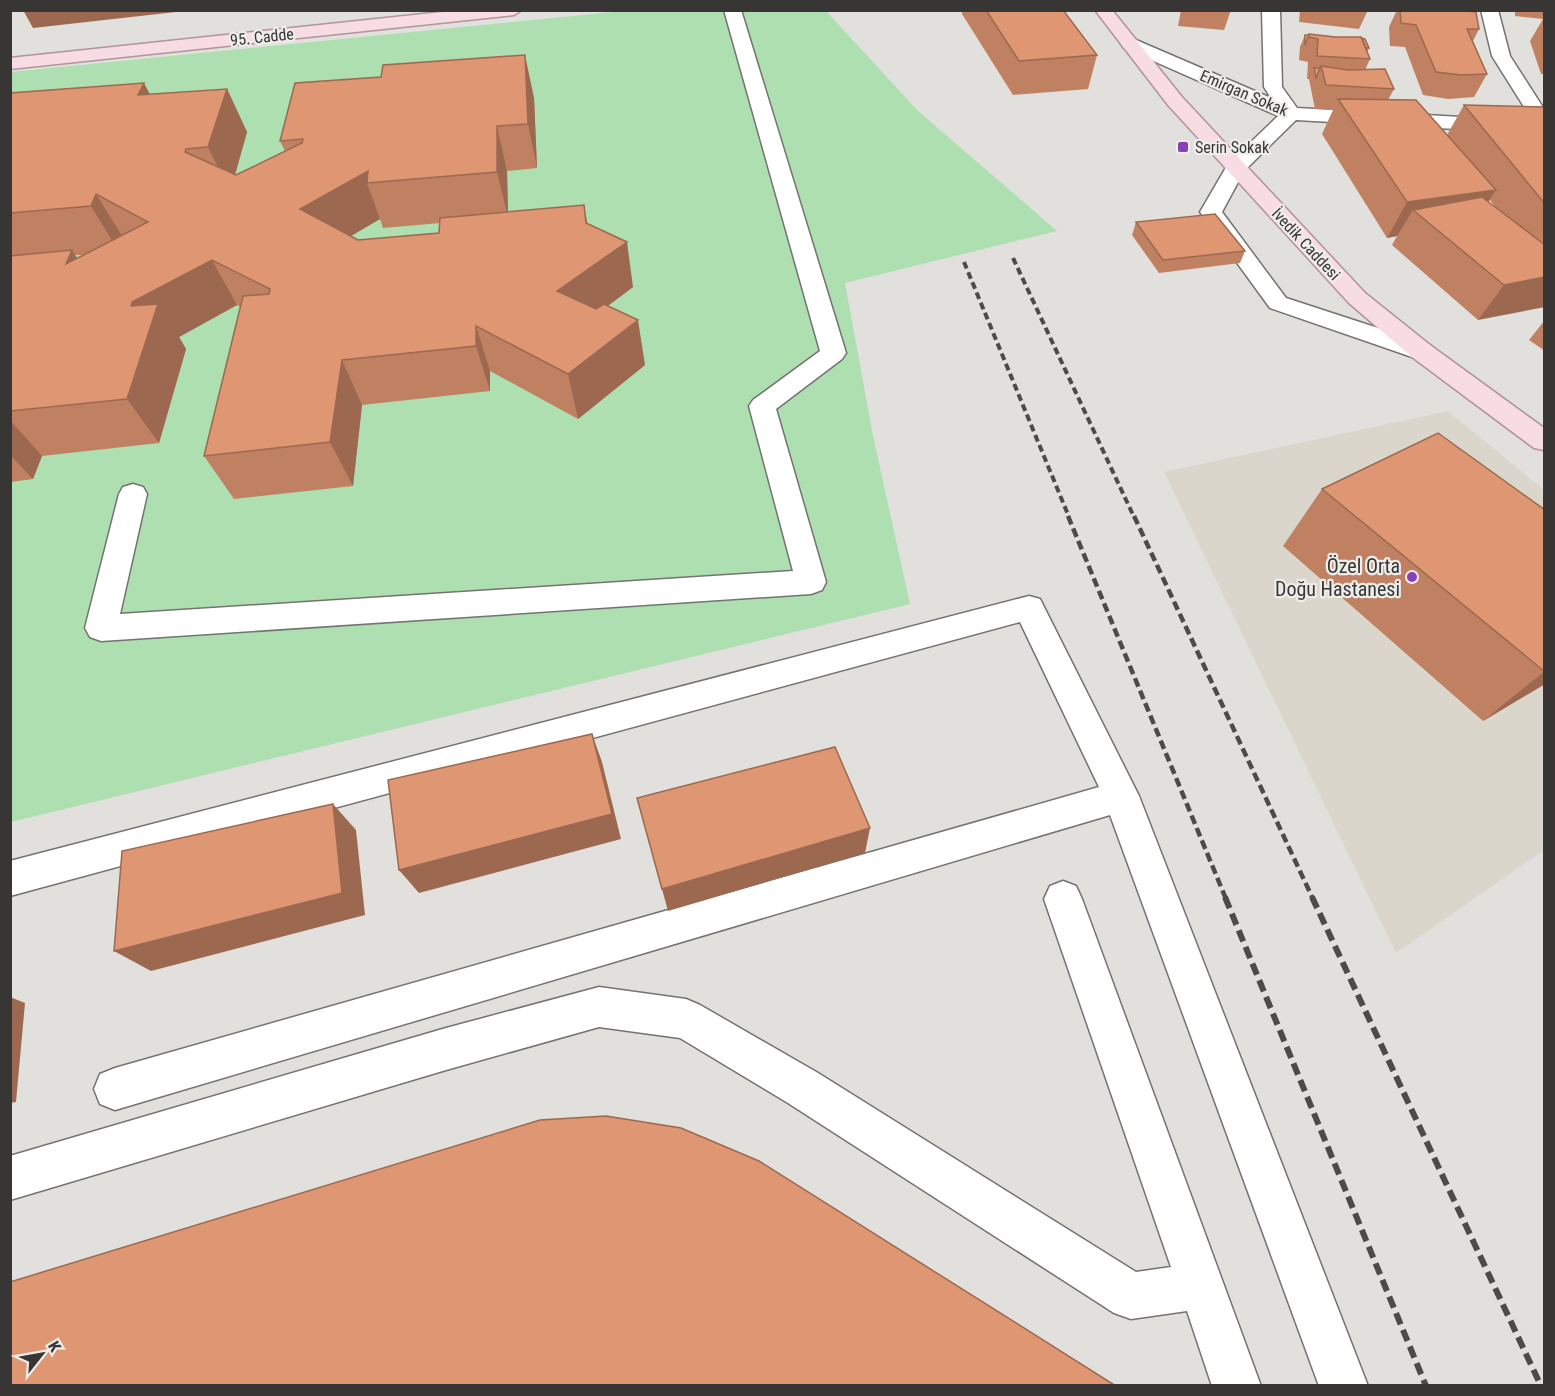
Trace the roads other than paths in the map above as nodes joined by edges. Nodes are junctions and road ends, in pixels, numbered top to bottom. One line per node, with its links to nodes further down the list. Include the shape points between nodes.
1 (386, 10): 8 (main road, 95. Cadde)
2 (514, 10): 9 (main road, 95. Cadde)
3 (732, 10): 15 (street, via 833,353 762,406 811,582 100,628)
4 (1102, 10): 7 (main road, İvedik Caddesi)
5 (1271, 10): 10 (street, via 1273,87)
6 (1489, 10): 11 (street, via 1501,56)
7 (1130, 44): 10 (street, Emirgan Sokak); 12 (main road, İvedik Caddesi, via 1146,68)
8 (10, 51)
9 (10, 64)
10 (1292, 114): 11 (street, Emirgan Sokak); 12 (street)
11 (1545, 126)
12 (1235, 168): 13 (main road, İvedik Caddesi, via 1357,298); 13 (street, via 1211,212 1278,303)
13 (1421, 351): 14 (main road, İvedik Caddesi)
14 (1545, 441)
15 (133, 494)
16 (1121, 796): 17 (street, via 1029,608); 19 (street); 23 (street)
17 (10, 879)
18 (1063, 899): 21 (street)
19 (115, 1089)
20 (10, 1178): 21 (street, via 599,1007 686,1019 803,1088 1131,1296)
21 (1202, 1286): 22 (street)
22 (1237, 1386)
23 (1344, 1386)

